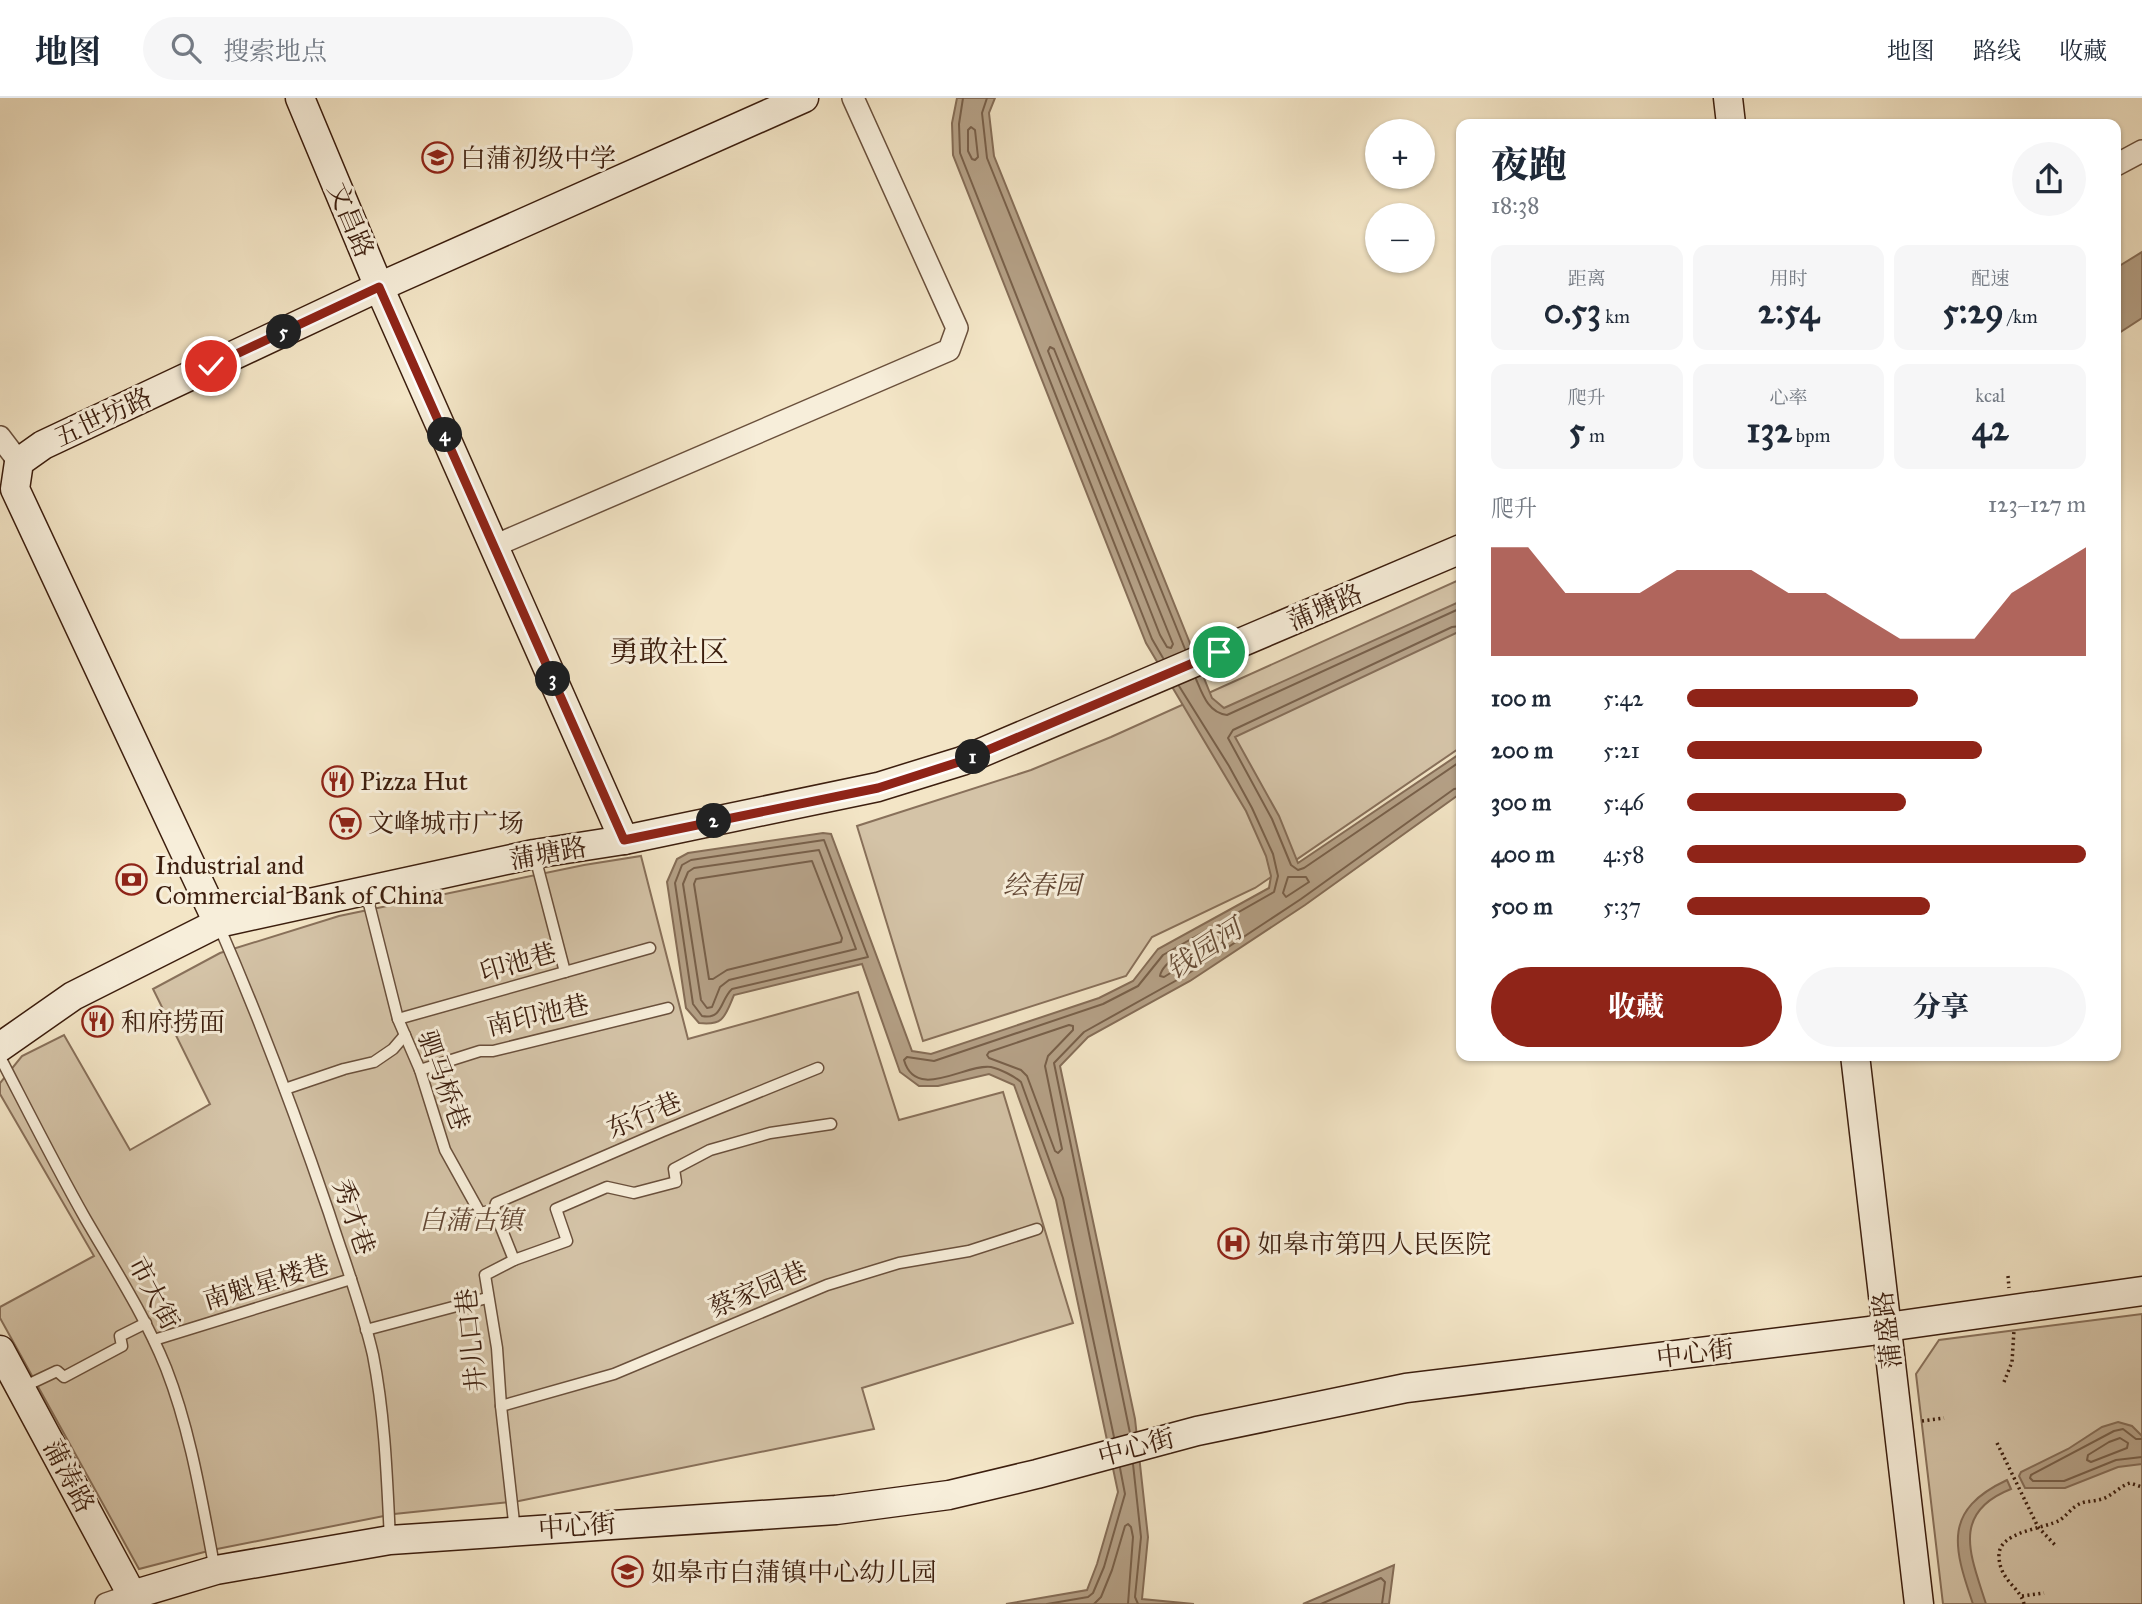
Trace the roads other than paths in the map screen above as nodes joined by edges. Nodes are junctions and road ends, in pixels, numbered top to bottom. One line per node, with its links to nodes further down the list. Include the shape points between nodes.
1 (300, 98): 10 (street, 文昌路)
2 (804, 98): 10 (street, 五世坊路)
3 (853, 98): 13 (street, via 957,328 949,350)
4 (1728, 98): 6 (street)
5 (1742, 98): 7 (street)
6 (1730, 119)
7 (1744, 119)
8 (2142, 151): 9 (street)
9 (2121, 162)
10 (379, 287): 12 (street, 五世坊路, via 43,445); 13 (street, 文昌路)
11 (0, 437): 12 (street)
12 (19, 462): 18 (street, via 15,489)
13 (494, 546): 15 (street, 文昌路)
14 (1456, 551): 15 (street, 蒲塘路, via 962,761 878,788)
15 (624, 840): 16 (street, 蒲塘路)
16 (534, 854): 17 (street, 蒲塘路); 20 (lane)
17 (366, 890): 18 (street, 蒲塘路); 22 (lane, 驷马桥巷)
18 (218, 923): 24 (street, 蒲塘路, via 73,996); 30 (lane, 秀才巷)
19 (650, 948): 20 (lane, 印池巷)
20 (565, 972): 22 (lane, 印池巷)
21 (667, 1008): 29 (lane, 南印池巷, via 480,1051)
22 (398, 1019): 23 (lane, 驷马桥巷)
23 (405, 1035): 29 (lane, 驷马桥巷); 30 (lane, via 374,1062)
24 (0, 1047)
25 (0, 1057): 38 (lane, 市大街)
26 (1840, 1061): 39 (street, 蒲盛路)
27 (1856, 1061): 39 (street, 蒲盛路)
28 (818, 1068): 32 (lane, 东行巷, via 496,1203)
29 (420, 1070): 32 (lane, 驷马桥巷, via 445,1150 480,1213)
30 (285, 1089): 35 (lane, 秀才巷)
31 (831, 1124): 34 (lane, 井儿口巷, via 770,1133 710,1150 674,1169 676,1182 634,1193 607,1186 556,1209 567,1241)
32 (494, 1210): 34 (lane)
33 (1037, 1229): 44 (lane, 蔡家园巷, via 970,1251 900,1263 827,1285 614,1374)
34 (514, 1260): 37 (lane, 井儿口巷, via 485,1275)
35 (351, 1279): 40 (lane, 秀才巷); 41 (lane, 南魁星楼巷)
36 (2142, 1292): 39 (street, 中心街)
37 (488, 1298): 40 (lane); 44 (lane, 井儿口巷)
38 (146, 1324): 41 (lane, 市大街); 43 (lane, via 120,1336 122,1346 64,1377 57,1371)
39 (1879, 1329): 45 (street, 中心街, via 1406,1388 1301,1408 949,1495 849,1508); 49 (street, 蒲盛路); 50 (street, 蒲盛路)
40 (366, 1330): 46 (lane, 秀才巷, via 385,1440)
41 (154, 1340): 47 (lane, 市大街, via 192,1456)
42 (0, 1350): 43 (street, 蒲涛路)
43 (21, 1388): 48 (street, 蒲涛路)
44 (501, 1406): 45 (lane, 井儿口巷)
45 (515, 1531): 46 (street, 中心街)
46 (390, 1540): 47 (street, 中心街)
47 (216, 1570): 48 (street, 中心街)
48 (124, 1601)
49 (1902, 1604)
50 (1919, 1604)

